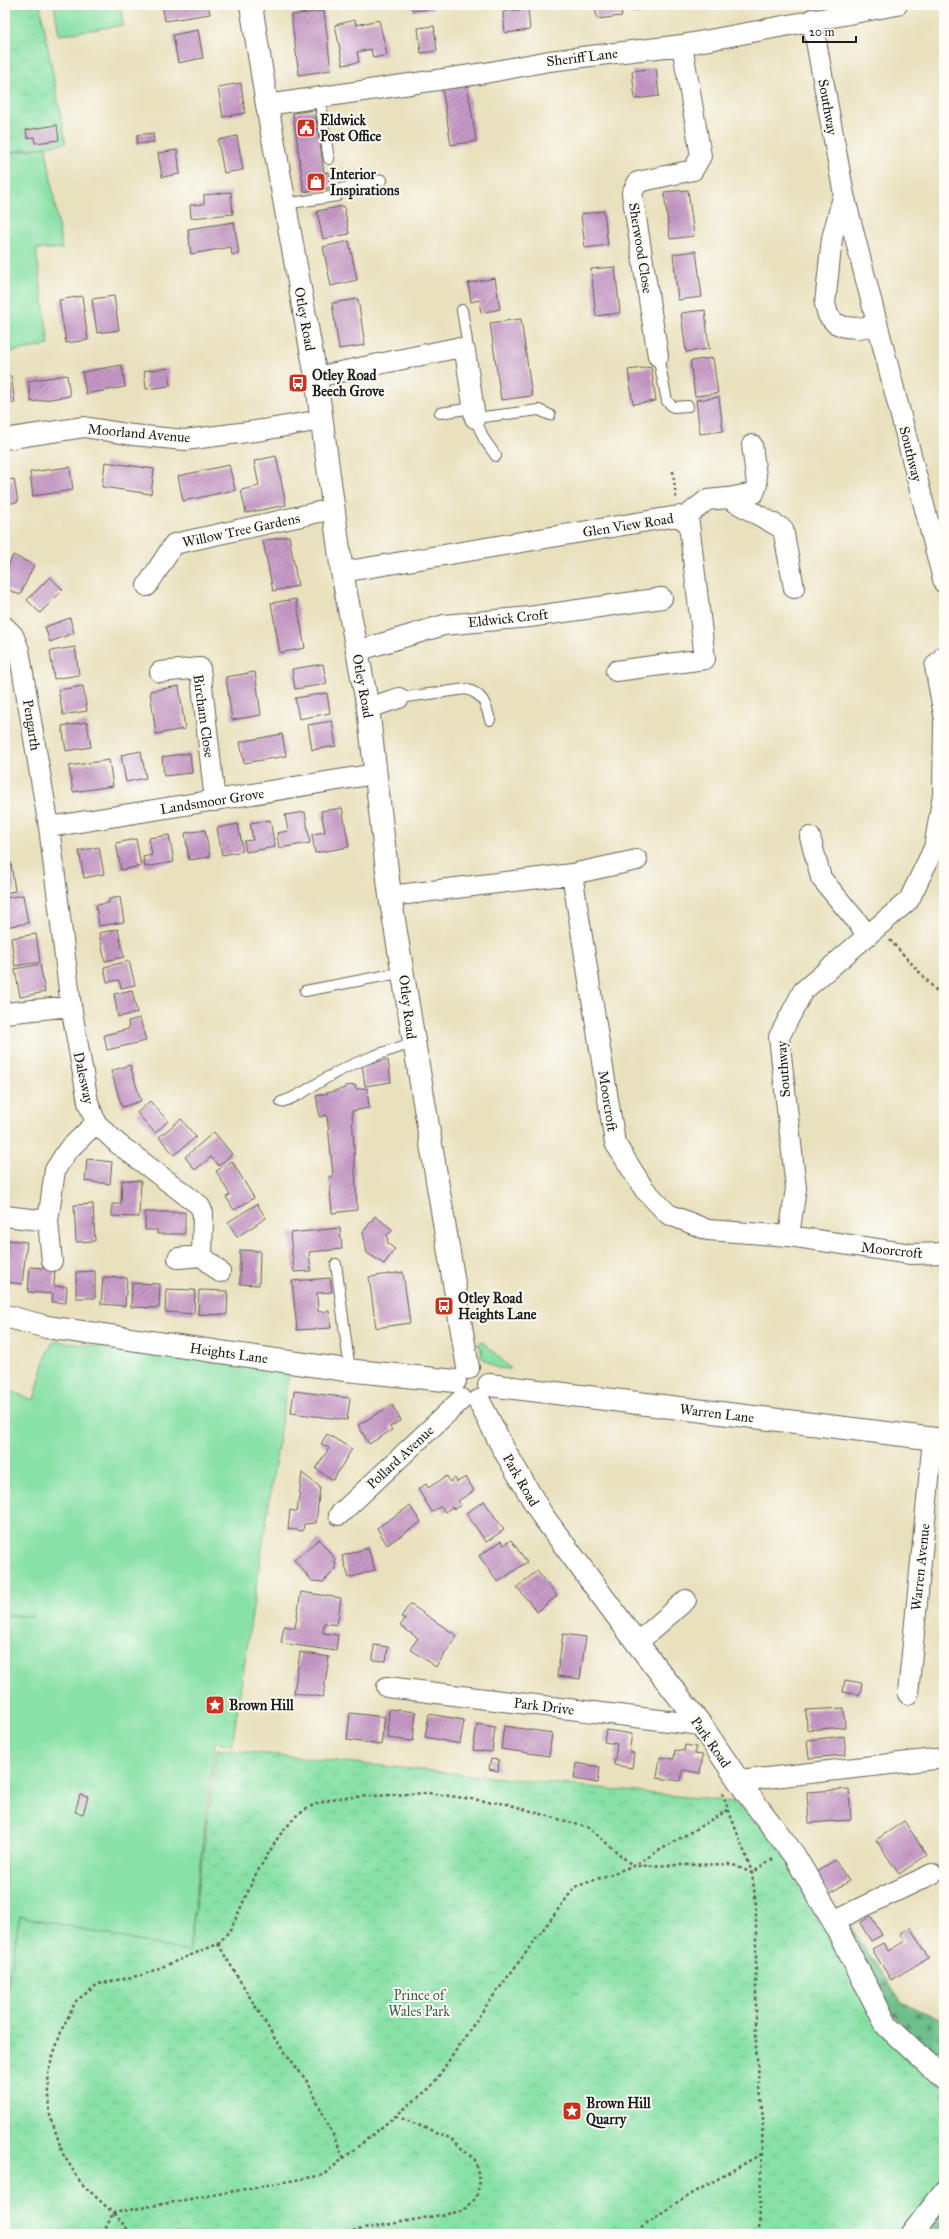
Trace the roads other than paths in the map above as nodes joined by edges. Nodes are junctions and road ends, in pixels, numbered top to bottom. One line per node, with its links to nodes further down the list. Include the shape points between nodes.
1 (251, 5): 6 (street, Otley Road)
2 (897, 5): 3 (street, Sheriff Lane)
3 (812, 20): 4 (street, Sheriff Lane); 9 (street, Southway)
4 (682, 45): 5 (street, Sheriff Lane, via 549,61); 14 (street, Sherwood Close, via 701,156 693,170 638,182 632,193)
5 (319, 98): 6 (street, Sheriff Lane); 7 (lane)
6 (266, 105): 10 (street, Otley Road)
7 (329, 159)
8 (382, 180): 10 (lane, via 341,189 337,196)
9 (844, 195): 12 (street, Southway); 12 (street, Southway, via 832,238 825,304 828,315 835,323 858,328)
10 (285, 204): 15 (street, Otley Road)
11 (462, 310): 13 (lane, via 467,341)
12 (877, 325): 28 (street, Southway)
13 (465, 351): 15 (street, via 456,348); 18 (street)
14 (658, 356): 16 (lane, via 667,401 673,407)
15 (316, 377): 20 (street, Otley Road)
16 (688, 406)
17 (440, 413): 18 (lane)
18 (474, 413): 19 (lane, via 539,410); 23 (lane, via 484,439)
19 (550, 415)
20 (321, 420): 21 (street, Moorland Avenue, via 185,440 84,428); 25 (street, Otley Road)
21 (5, 439)
22 (752, 445): 24 (street, via 757,485 754,493)
23 (496, 456)
24 (728, 498): 26 (street, via 707,500); 30 (street, via 783,529)
25 (333, 509): 27 (street, Otley Road); 29 (street, Willow Tree Gardens, via 174,544)
26 (681, 517): 27 (street, Glen View Road); 36 (street, Glen View Road, via 689,524 705,659)
27 (342, 572): 33 (street, Otley Road)
28 (944, 583)
29 (147, 586)
30 (794, 588)
31 (662, 598): 33 (street, Eldwick Croft, via 444,625)
32 (5, 627): 44 (street, Pengarth, via 13,635 19,650)
33 (356, 650): 38 (street, Otley Road)
34 (944, 656): 39 (street, via 935,666)
35 (160, 672): 43 (street, Bircham Close, via 200,668)
36 (616, 672)
37 (399, 698): 38 (street); 40 (lane, via 466,689 476,692 483,698)
38 (368, 708): 42 (street, Otley Road)
39 (944, 715)
40 (490, 720)
41 (944, 722): 49 (street, Southway, via 943,795 934,848 909,900)
42 (375, 774): 43 (street, Landsmoor Grove); 48 (street, Otley Road)
43 (215, 800): 44 (street, Landsmoor Grove)
44 (49, 827): 52 (street, Dalesway)
45 (810, 837): 49 (street, via 821,878)
46 (637, 860): 47 (street)
47 (572, 874): 48 (street); 59 (street, Moorcroft, via 615,1143 644,1189 668,1214 708,1230)
48 (390, 896): 50 (street, Otley Road)
49 (873, 931): 59 (street, Southway, via 803,991 779,1037 796,1188)
50 (404, 972): 51 (lane); 54 (street, Otley Road)
51 (306, 991)
52 (70, 1006): 53 (street); 56 (street, Dalesway, via 88,1102)
53 (5, 1013)
54 (413, 1043): 55 (lane, via 368,1057 329,1076 295,1098); 68 (street, Otley Road)
55 (280, 1102)
56 (96, 1123): 58 (street, via 66,1151 55,1170); 61 (street, Dalesway, via 117,1143 199,1205 203,1213)
57 (5, 1216): 58 (street)
58 (48, 1221): 63 (street)
59 (789, 1236): 60 (street, Moorcroft, via 911,1254)
60 (944, 1253)
61 (202, 1256): 62 (street); 65 (street)
62 (178, 1258)
63 (52, 1261)
64 (336, 1264): 67 (lane)
65 (220, 1272)
66 (5, 1316): 67 (street, Heights Lane, via 47,1327)
67 (350, 1371): 68 (street, Heights Lane)
68 (471, 1387): 69 (street, Warren Lane); 70 (street, Pollard Avenue); 72 (street, Park Road, via 502,1448 542,1515)
69 (938, 1440): 74 (street, Warren Avenue)
70 (339, 1515)
71 (686, 1600): 72 (street)
72 (637, 1643): 75 (street, Park Road)
73 (388, 1687): 75 (street, Park Drive)
74 (908, 1694)
75 (700, 1725): 77 (street, Park Road)
76 (944, 1758): 77 (street)
77 (729, 1784): 79 (street, Park Road, via 794,1855)
78 (932, 1874): 79 (street)
79 (833, 1921): 80 (street, Park Road, via 887,2026)
80 (944, 2079)
81 (944, 2193): 82 (street)
82 (912, 2234)

